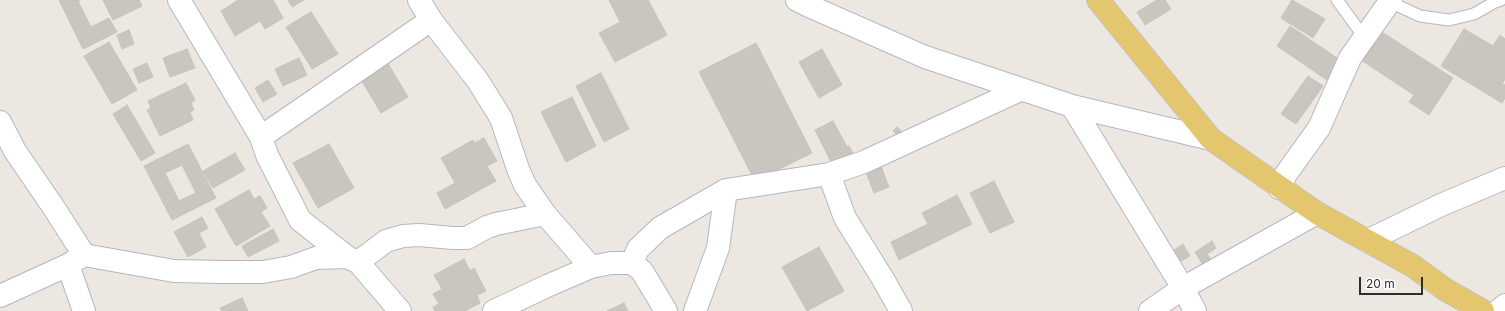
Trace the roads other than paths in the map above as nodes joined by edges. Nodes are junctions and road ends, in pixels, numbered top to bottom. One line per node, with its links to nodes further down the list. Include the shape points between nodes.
1 (179, 0): 13 (street)
2 (419, 0): 8 (street)
3 (797, 0): 10 (street, via 925,57)
4 (1098, 0): 14 (main road)
5 (1338, 0): 9 (lane)
6 (1501, 0): 7 (lane, via 1474,14 1449,20 1420,16)
7 (1391, 1): 9 (street)
8 (431, 20): 13 (street); 20 (street, via 478,81 501,118 525,185)
9 (1364, 37): 17 (street, via 1350,58 1320,128 1286,174)
10 (1022, 89): 11 (street); 15 (street, via 864,162)
11 (1072, 106): 14 (street); 26 (street)
12 (0, 122): 22 (street, via 15,151 54,208)
13 (261, 137): 23 (street, via 267,155 300,220)
14 (1212, 139): 17 (main road)
15 (829, 174): 18 (street); 34 (street, via 845,218)
16 (1505, 178): 21 (street, via 1441,205)
17 (1279, 188): 19 (main road)
18 (726, 190): 24 (street, via 660,228 638,249); 33 (street, via 718,248)
19 (1317, 213): 21 (main road); 26 (street)
20 (546, 214): 23 (street, via 496,224 467,238 403,236 386,241); 25 (street)
21 (1367, 241): 37 (main road, via 1413,266 1446,290)
22 (76, 260): 23 (street, via 174,271 229,272 263,272 291,267 316,258); 27 (street); 29 (street)
23 (352, 260): 30 (street)
24 (632, 263): 25 (street, via 611,263); 32 (street, via 642,271)
25 (591, 267): 31 (street)
26 (1183, 288): 35 (street); 36 (street)
27 (0, 296)
28 (1505, 305): 38 (street)
29 (84, 311)
30 (400, 311)
31 (494, 311)
32 (666, 311)
33 (695, 311)
34 (900, 311)
35 (1150, 311)
36 (1195, 311)
37 (1483, 311)
38 (1498, 311)

